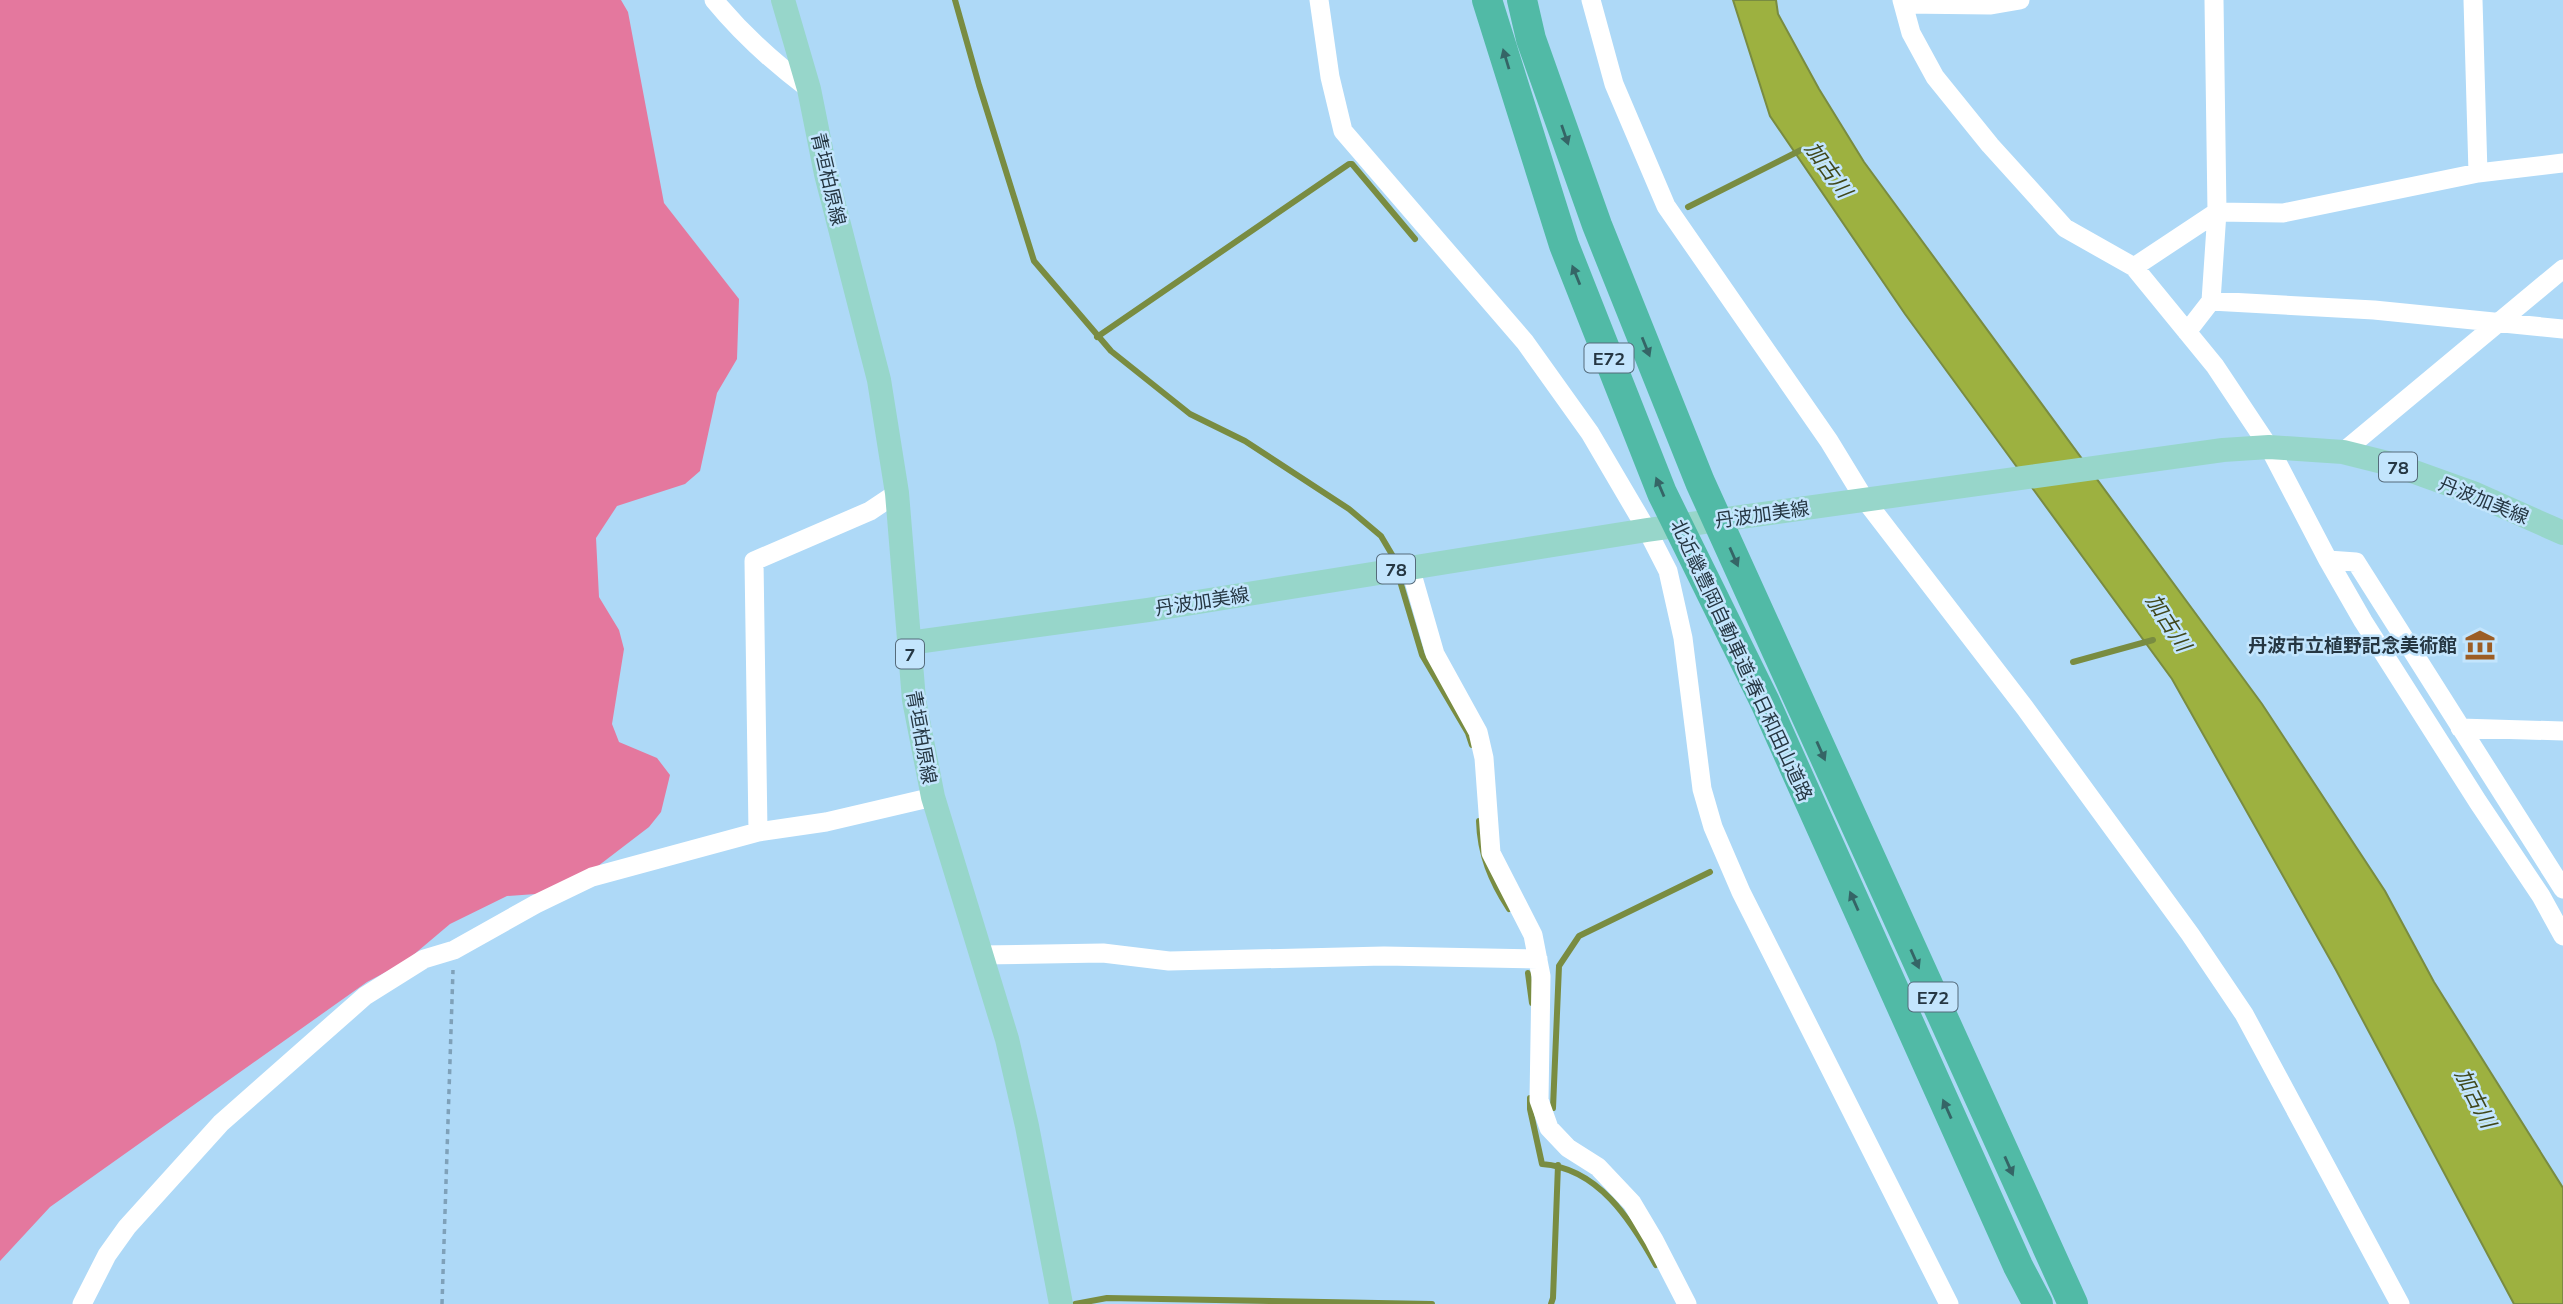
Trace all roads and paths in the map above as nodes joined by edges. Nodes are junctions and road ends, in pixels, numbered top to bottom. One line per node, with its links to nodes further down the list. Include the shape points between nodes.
1 (714, 0): 11 (street, via 779,66)
2 (783, 0): 11 (main road, 青垣柏原線 / 7)
3 (1319, 0): 25 (street, via 1329,77 1343,131 1525,342 1590,433)
4 (1487, 0): 44 (highway, 北近畿豊岡自動車道;春日和田山道路 / E72, one-way to 4, via 1765,702 1662,493 1569,258)
5 (1522, 0): 45 (highway, 北近畿豊岡自動車道;春日和田山道路 / E72, one-way to 45, via 1597,225 1700,482)
6 (1591, 0): 24 (street, via 1614,84 1666,206 1829,441)
7 (2020, 0): 10 (street, via 1991,5)
8 (2214, 0): 14 (street)
9 (2473, 0): 13 (street)
10 (1903, 2): 15 (street, via 1911,33 1936,77 1990,145 2065,228)
11 (809, 89): 23 (main road, 青垣柏原線 / 7, via 879,380)
12 (2563, 163): 13 (street)
13 (2478, 173): 14 (street, via 2283,213)
14 (2217, 212): 15 (street); 17 (street)
15 (2134, 267): 20 (street)
16 (2563, 269): 18 (street)
17 (2211, 301): 18 (street, via 2374,310); 20 (street)
18 (2498, 324): 19 (street); 22 (street)
19 (2563, 329)
20 (2187, 332): 21 (street)
21 (2269, 447): 22 (main road, 丹波加美線 / 78); 24 (main road, 丹波加美線 / 78); 27 (street)
22 (2343, 452): 26 (main road, 丹波加美線 / 78, via 2473,493)
23 (897, 494): 29 (main road, 青垣柏原線 / 7); 33 (street, via 870,511 754,561)
24 (1874, 498): 25 (main road, 丹波加美線 / 78); 46 (street, via 2244,1014)
25 (1647, 530): 28 (main road, 丹波加美線 / 78); 43 (street, via 1668,571 1683,638 1702,789 1713,827 1741,892)
26 (2563, 533)
27 (2328, 560): 30 (street, via 2356,562); 35 (street)
28 (1410, 567): 29 (main road, 丹波加美線 / 78); 38 (street, via 1435,654 1478,732 1491,853 1533,935)
29 (909, 643): 32 (main road, 青垣柏原線 / 7, via 914,700)
30 (2460, 728): 31 (street); 34 (street)
31 (2563, 731)
32 (933, 797): 33 (street, via 826,822); 37 (main road, 青垣柏原線 / 7)
33 (758, 832): 36 (street, via 592,877)
34 (2563, 889)
35 (2563, 936)
36 (454, 950): 39 (street, via 424,959 365,996 221,1123 127,1227); 40 (path)
37 (981, 955): 38 (street, via 1103,953 1169,961 1384,956); 41 (main road, 青垣柏原線 / 7, via 1007,1039)
38 (1538, 959): 42 (street, via 1539,1100 1549,1128 1568,1148 1598,1167 1632,1203)
39 (82, 1304)
40 (442, 1304)
41 (1061, 1304)
42 (1687, 1304)
43 (1949, 1304)
44 (2038, 1304)
45 (2073, 1304)
46 (2400, 1304)

